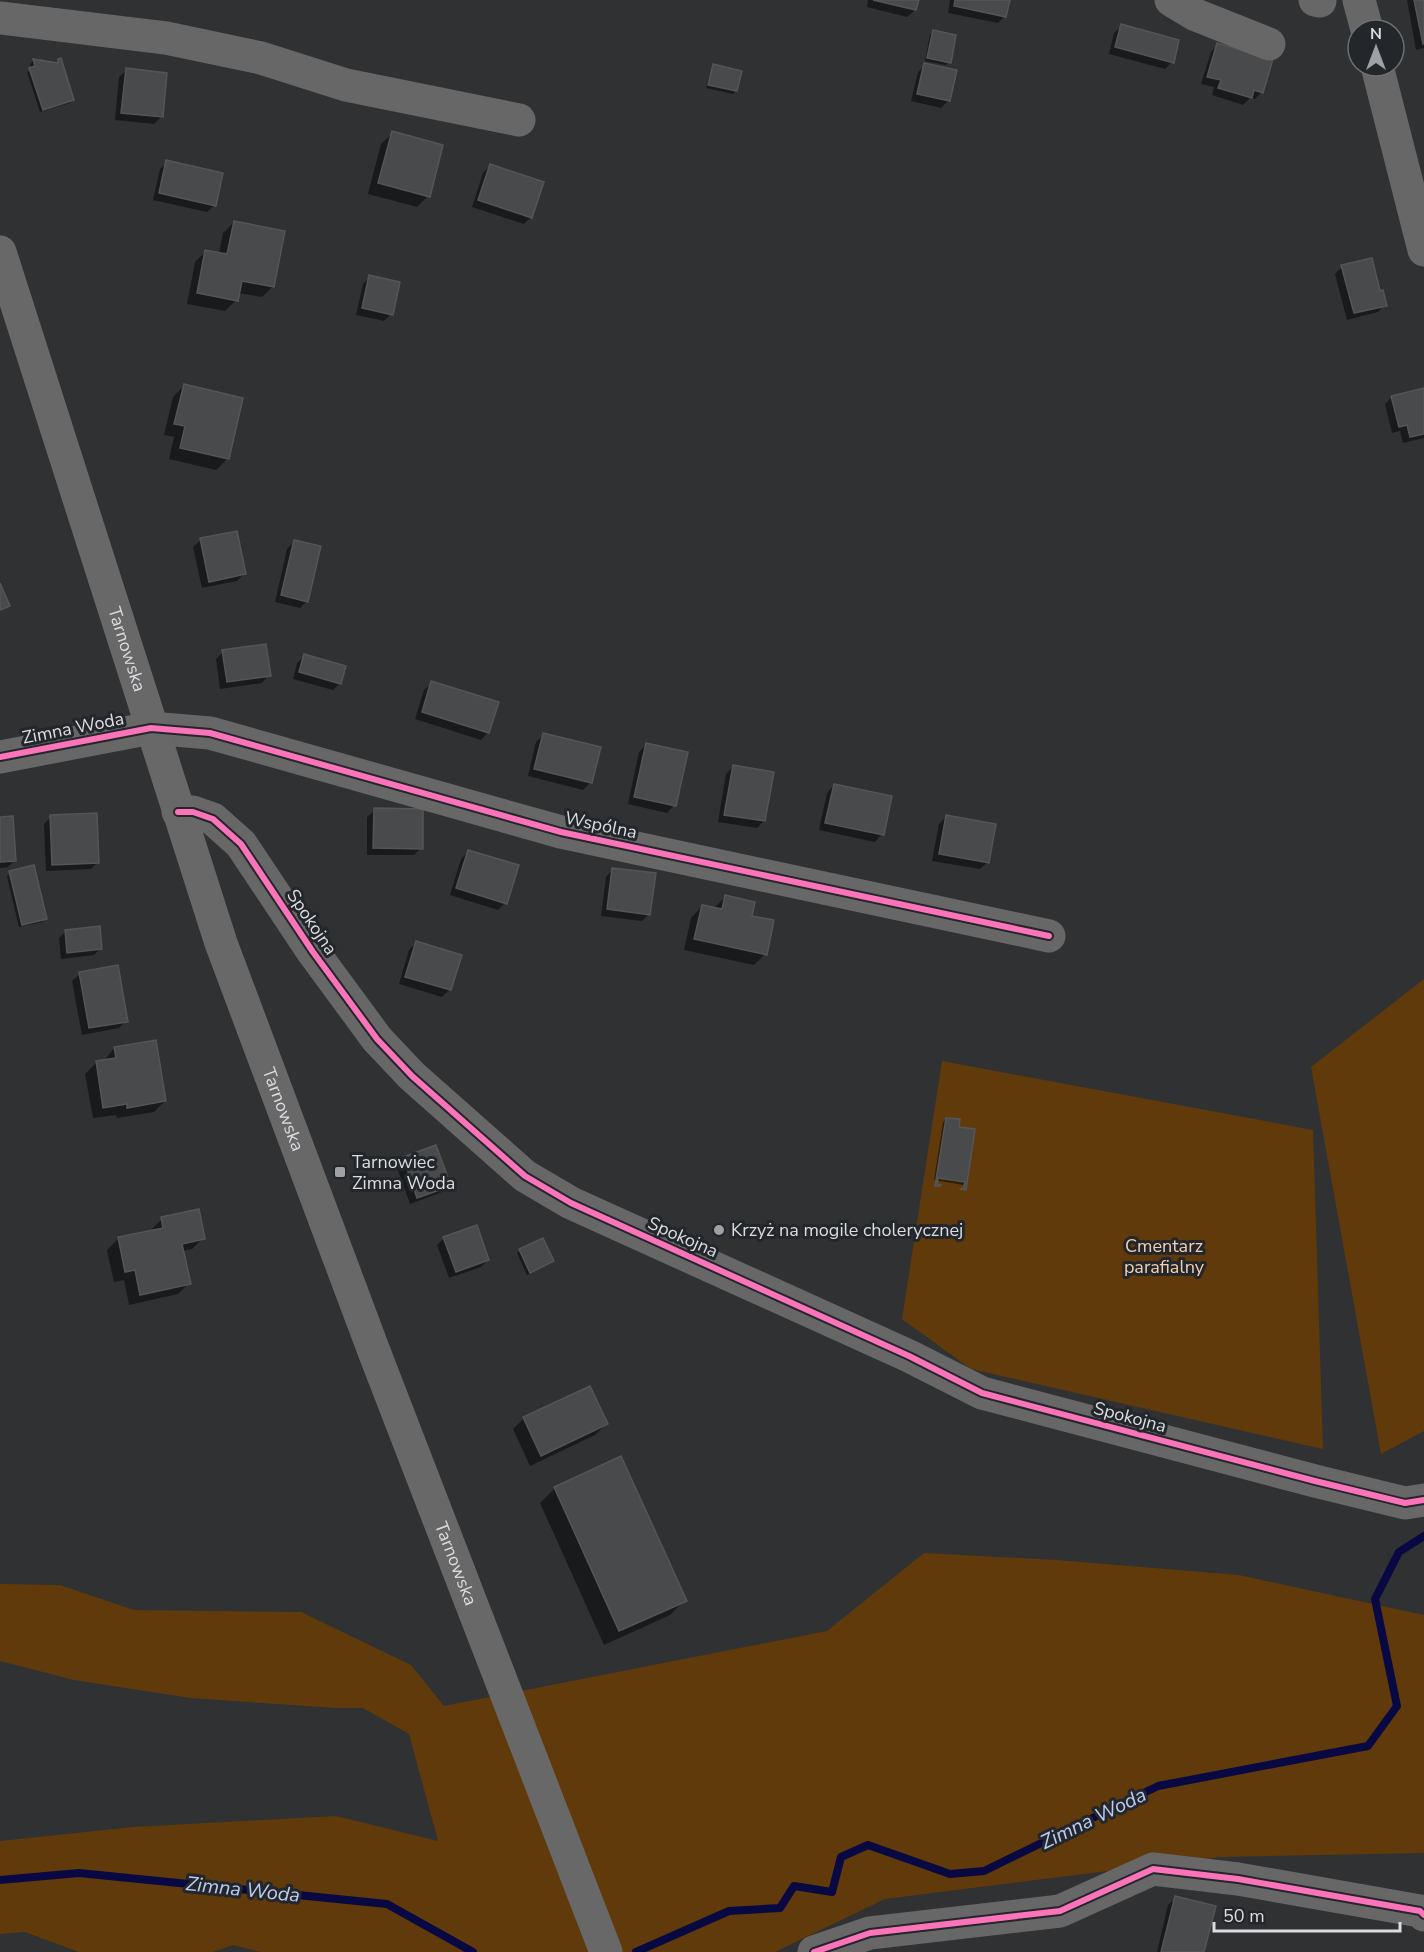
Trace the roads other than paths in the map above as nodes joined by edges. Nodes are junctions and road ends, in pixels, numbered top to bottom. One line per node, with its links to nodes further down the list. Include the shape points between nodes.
1 (1171, 0): 5 (street, via 1196,15)
2 (1359, 0): 4 (street)
3 (0, 18): 7 (street, via 166,38 261,58 346,85)
4 (1364, 18)
5 (1269, 44)
6 (1380, 78): 8 (street)
7 (519, 120)
8 (1424, 250)
9 (0, 252): 10 (main road, Tarnowska)
10 (151, 728): 11 (street, Zimna Woda); 12 (main road, Tarnowska); 13 (street, Wspólna, via 210,733 561,832)
11 (0, 757)
12 (178, 812): 14 (street, Spokojna, via 213,819 241,844 377,1039 412,1076 525,1176 571,1203 982,1393 1405,1503); 16 (main road, Tarnowska, via 310,1183)
13 (1049, 936)
14 (1424, 1500)
15 (1424, 1915): 17 (street, via 1420,1911 1238,1879 1153,1869 1060,1911 870,1933)
16 (606, 1952)
17 (814, 1952)

